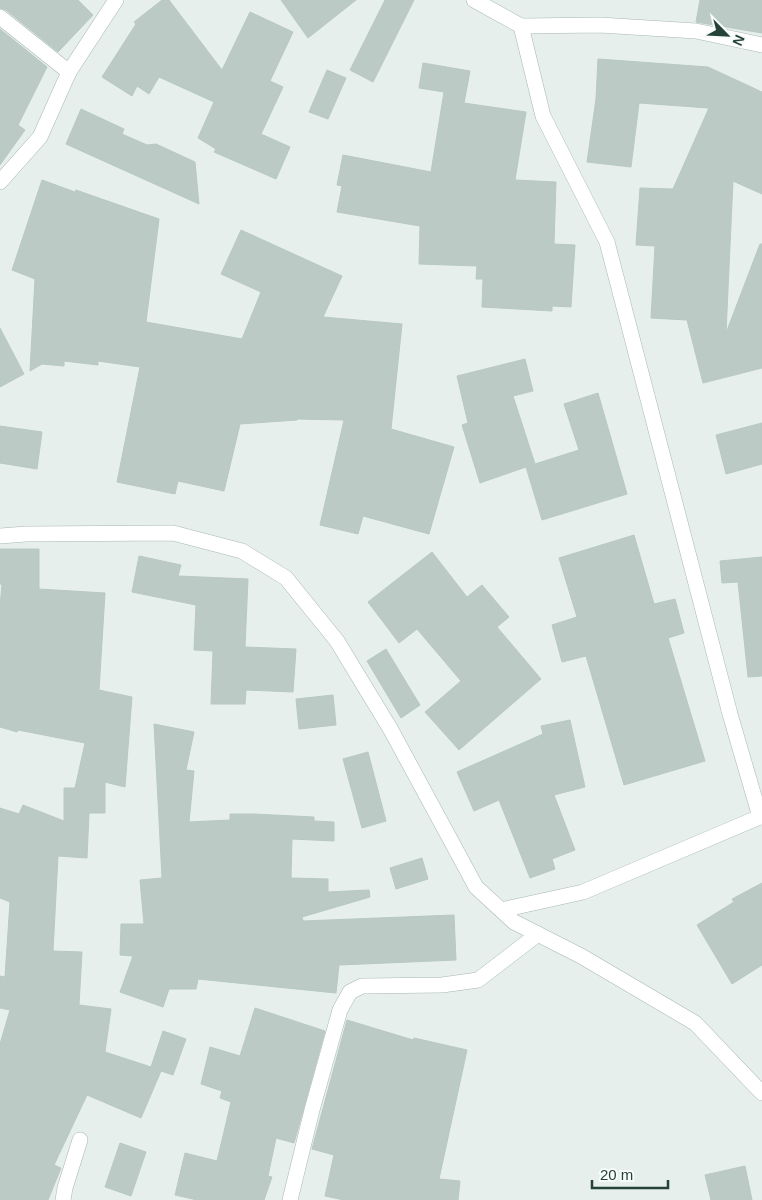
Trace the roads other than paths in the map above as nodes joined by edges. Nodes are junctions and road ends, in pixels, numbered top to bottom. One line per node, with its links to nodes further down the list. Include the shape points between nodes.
1 (116, 0): 6 (street)
2 (474, 0): 4 (street)
3 (0, 17): 6 (street)
4 (521, 26): 5 (street, via 600,24 696,31); 9 (street, via 543,116 607,242 730,714)
5 (762, 45)
6 (68, 72): 7 (street, via 40,137)
7 (0, 182)
8 (0, 536): 10 (street, via 173,533 242,551 286,578 337,641 391,730 476,887)
9 (761, 817): 10 (street, via 583,892)
10 (501, 910): 11 (street, via 514,922)
11 (538, 934): 12 (street, via 695,1024); 15 (street, via 478,980 442,985 362,986 350,992 340,1010)
12 (762, 1093)
13 (80, 1140): 14 (street)
14 (63, 1200)
15 (290, 1200)

